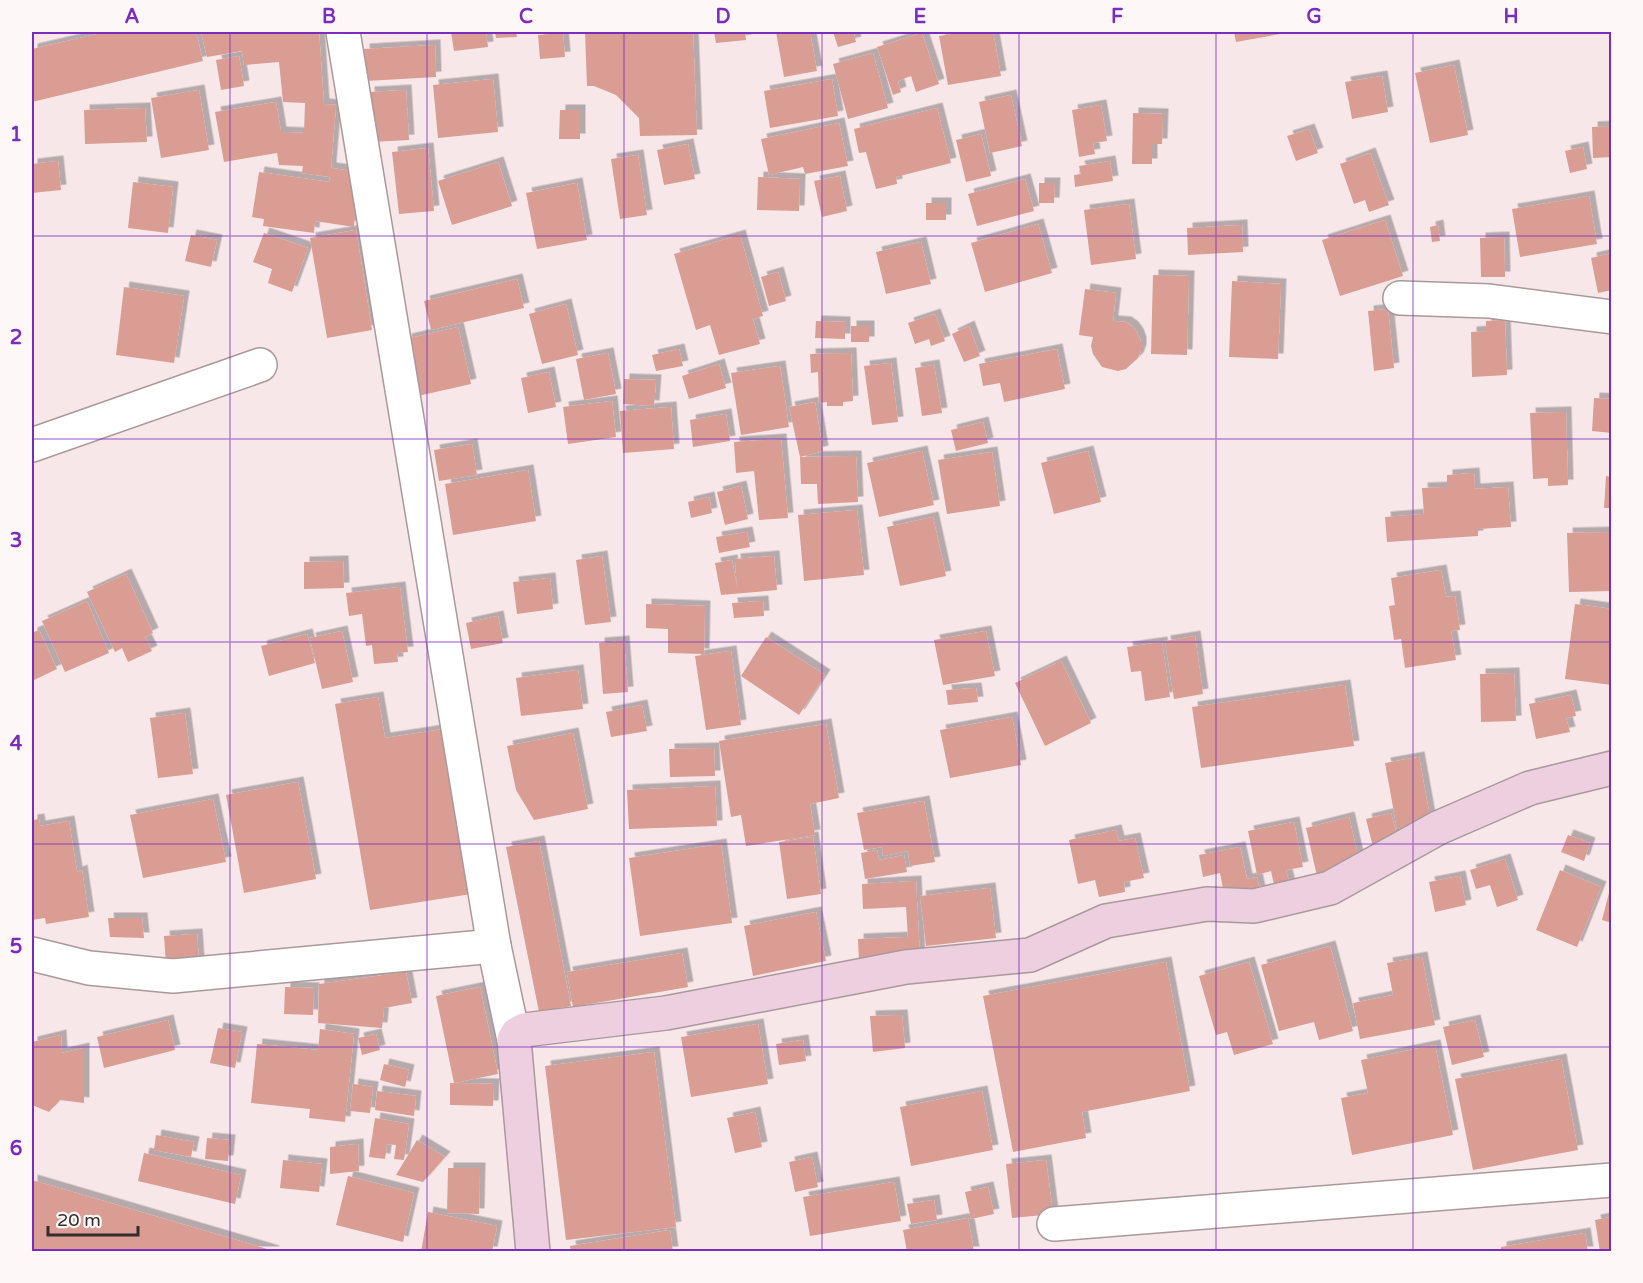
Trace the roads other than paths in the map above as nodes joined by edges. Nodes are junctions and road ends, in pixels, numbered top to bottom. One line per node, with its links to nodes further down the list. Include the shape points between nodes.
1 (343, 32): 7 (street)
2 (1400, 298): 3 (street, via 1489,301)
3 (1611, 317)
4 (260, 364): 5 (street)
5 (32, 445)
6 (1611, 768): 9 (street, via 1530,788 1438,828 1330,888 1254,906 1207,904 1106,921 1030,955 906,967 666,1012 524,1030)
7 (494, 946): 8 (street, via 173,976 89,968); 9 (street)
8 (32, 954)
9 (514, 1040): 12 (street)
10 (1611, 1180): 11 (street)
11 (1054, 1224)
12 (533, 1251)

